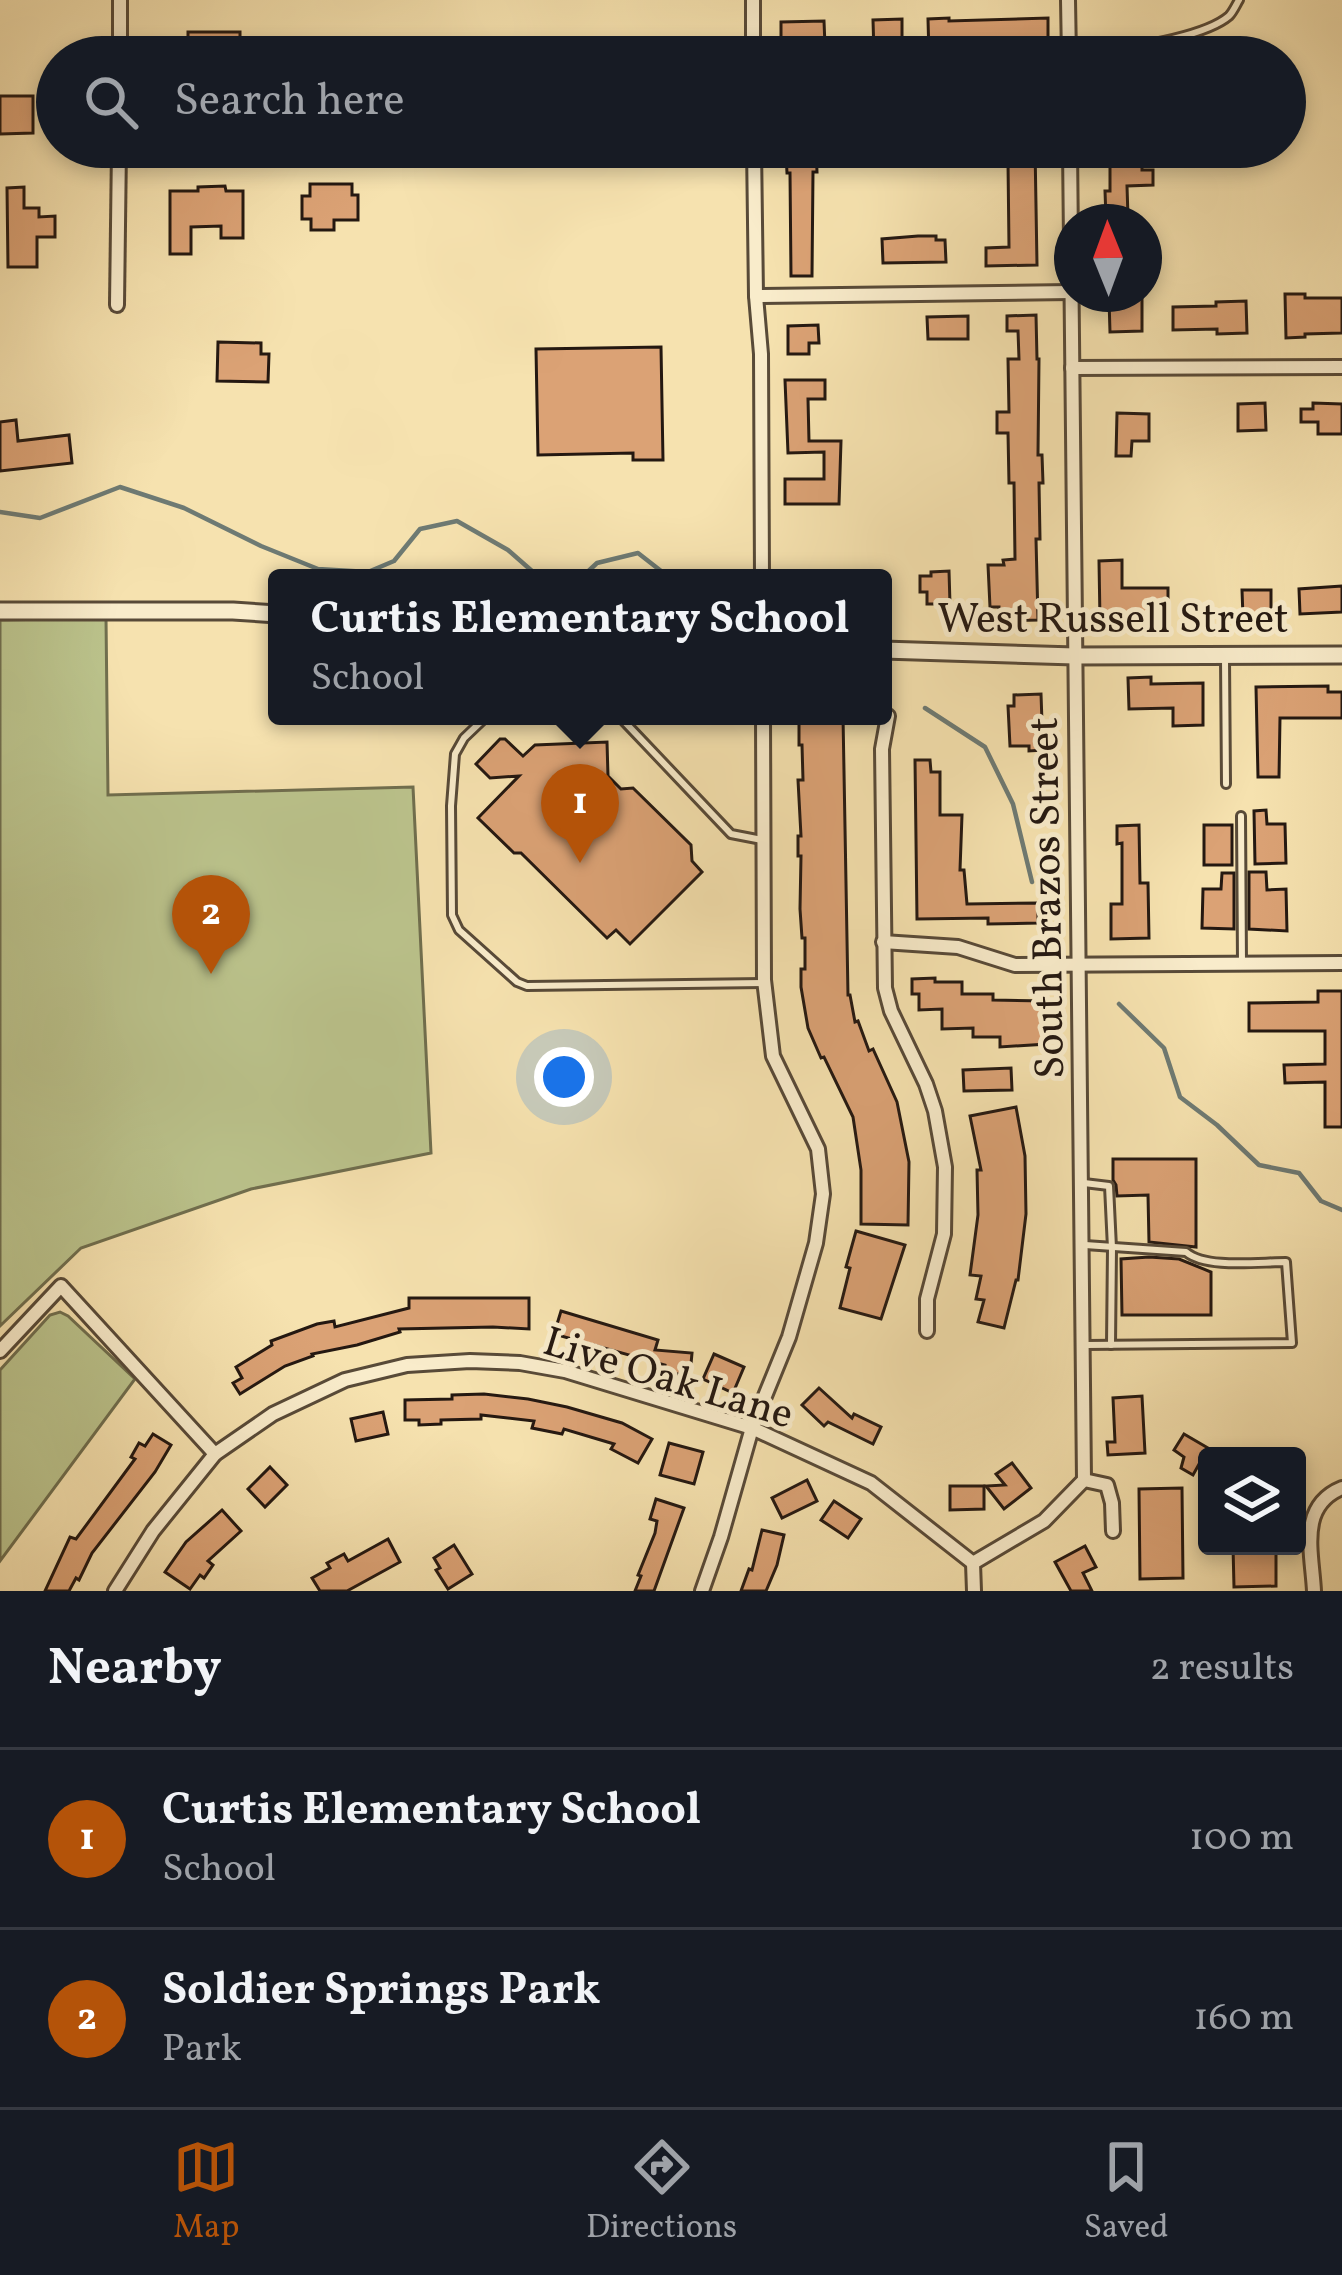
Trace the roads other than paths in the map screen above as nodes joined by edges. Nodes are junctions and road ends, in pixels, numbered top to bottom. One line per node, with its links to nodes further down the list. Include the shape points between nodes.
1 (121, 0): 5 (street)
2 (753, 0): 6 (street)
3 (1068, 0): 7 (street)
4 (1239, 0): 8 (lane, via 1229,16)
5 (120, 36)
6 (753, 36)
7 (1069, 36)
8 (1177, 36)
9 (119, 168): 15 (street)
10 (754, 168): 14 (street)
11 (1070, 168): 12 (street, South Brazos Street)
12 (1070, 204)
13 (1054, 292): 14 (street)
14 (756, 296): 19 (street)
15 (117, 305)
16 (1071, 312): 18 (street, South Brazos Street)
17 (1342, 367): 18 (street)
18 (1072, 368): 25 (street, South Brazos Street)
19 (762, 569)
20 (0, 611): 21 (street)
21 (268, 613)
22 (892, 650): 25 (street, West Russell Street)
23 (1225, 655): 24 (street, West Russell Street); 25 (street, West Russell Street); 30 (lane)
24 (1342, 655)
25 (1075, 656): 34 (street, South Brazos Street)
26 (478, 725): 37 (lane, via 454,754 458,930 527,986)
27 (628, 725): 32 (lane, via 731,834)
28 (763, 725): 32 (street)
29 (886, 725): 33 (street)
30 (1226, 784)
31 (1241, 816): 35 (lane)
32 (763, 840): 37 (street)
33 (883, 942): 34 (street, via 958,947 1015,965); 41 (street, via 891,1011 930,1097 945,1167 944,1234)
34 (1078, 963): 35 (street); 38 (street, South Brazos Street)
35 (1242, 963): 36 (street)
36 (1342, 963)
37 (765, 983): 45 (street, via 773,1056 818,1149 823,1194 789,1337)
38 (1081, 1182): 39 (street, South Brazos Street); 40 (lane, via 1108,1186)
39 (1082, 1244): 40 (lane); 42 (street, South Brazos Street)
40 (1112, 1248): 43 (lane); 43 (lane, via 1186,1252 1211,1262 1286,1262 1292,1343)
41 (927, 1330)
42 (1082, 1345): 43 (lane); 47 (street, South Brazos Street)
43 (1111, 1345)
44 (0, 1351): 46 (street, via 61,1286)
45 (752, 1428): 46 (street, Live Oak Lane, via 565,1371 470,1360 345,1380 273,1414); 50 (street, Live Oak Lane, via 871,1483); 52 (street)
46 (215, 1454): 51 (street, Live Oak Lane)
47 (1084, 1480): 49 (street, via 1107,1485); 50 (street, via 1044,1521)
48 (1342, 1489): 54 (street, via 1312,1516)
49 (1113, 1532)
50 (973, 1563): 53 (street)
51 (116, 1591)
52 (702, 1591)
53 (974, 1591)
54 (1314, 1591)

